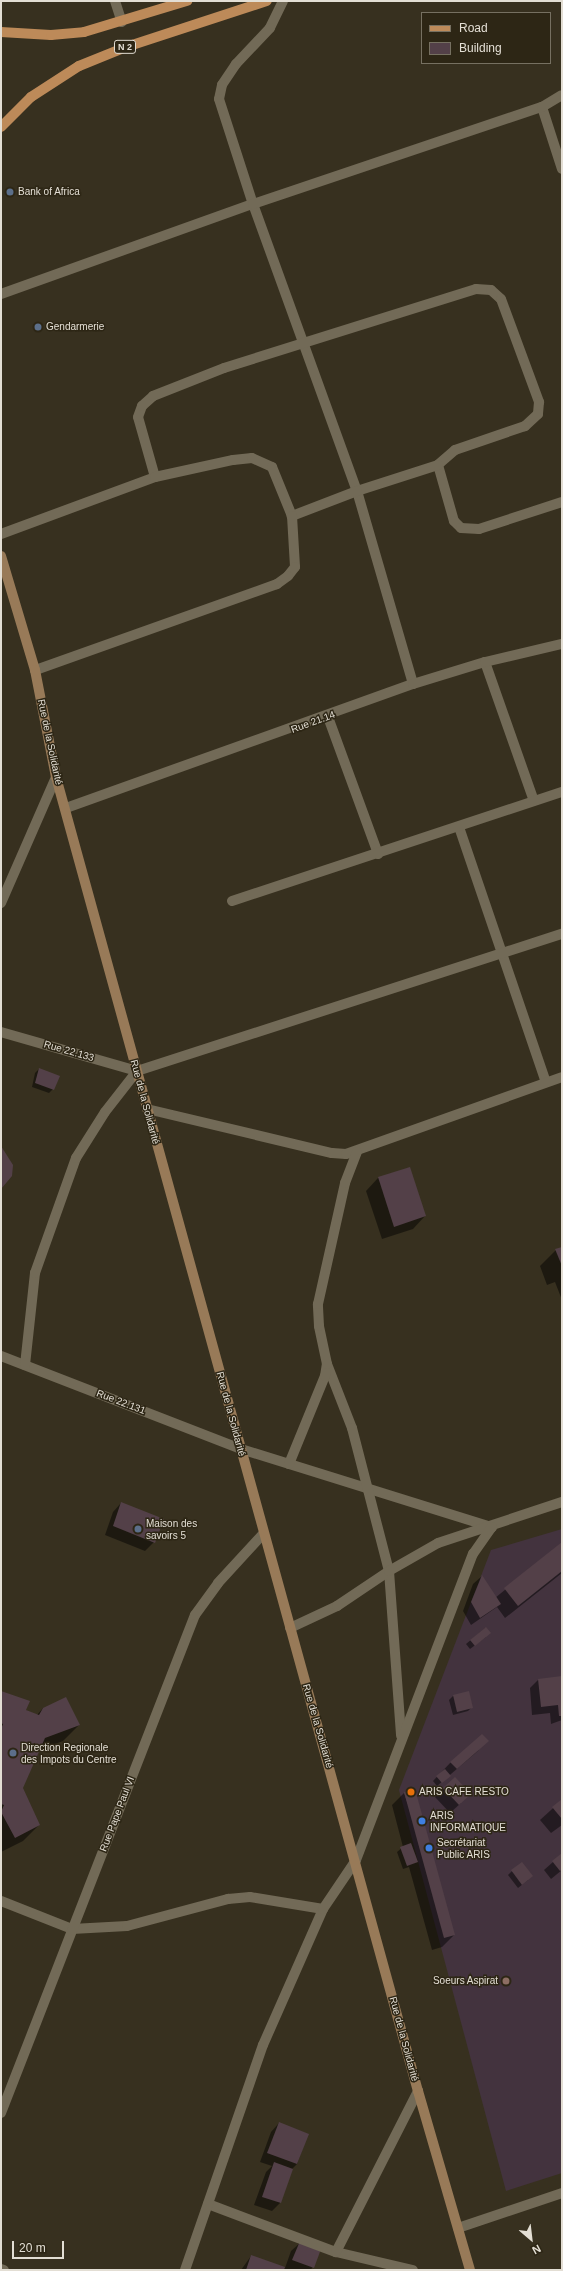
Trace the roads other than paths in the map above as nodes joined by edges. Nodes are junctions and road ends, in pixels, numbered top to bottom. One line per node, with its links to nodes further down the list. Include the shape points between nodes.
1 (115, 1): 5 (street)
2 (187, 1): 5 (main road, N 2)
3 (267, 1): 9 (main road, N 2, via 126,47 79,66 31,97)
4 (283, 1): 11 (street, via 270,28 236,64 222,85 219,99)
5 (122, 22): 6 (main road, N 2, via 84,32 51,35)
6 (1, 32)
7 (562, 95): 8 (street)
8 (542, 107): 10 (street); 11 (street)
9 (1, 127)
10 (562, 169)
11 (253, 204): 12 (street); 13 (street)
12 (1, 294)
13 (305, 345): 14 (street, via 476,289 491,290 501,299 540,402 538,414 525,426 455,450); 15 (street, via 224,368 153,396 142,406 138,417); 16 (street)
14 (438, 465): 16 (street); 17 (street, via 454,521 461,528 478,529)
15 (155, 478): 18 (street, via 252,458 272,467); 19 (street)
16 (357, 491): 18 (street); 24 (street)
17 (562, 502)
18 (292, 516): 23 (street, via 294,566 288,576 277,584)
19 (1, 534)
20 (1, 556): 23 (street, Rue de la Solidarité)
21 (562, 644): 22 (street, Rue 21.14)
22 (484, 662): 24 (street, Rue 21.14); 28 (street)
23 (35, 670): 26 (street, Rue de la Solidarité)
24 (414, 684): 25 (street, Rue 21.14)
25 (328, 717): 29 (street, Rue 21.14); 31 (street)
26 (56, 777): 29 (street, Rue de la Solidarité); 33 (street)
27 (562, 792): 28 (street)
28 (534, 801): 30 (street)
29 (66, 808): 37 (street, Rue de la Solidarité)
30 (459, 827): 31 (street); 35 (street)
31 (378, 854): 32 (street)
32 (232, 901)
33 (1, 903)
34 (562, 934): 35 (street)
35 (503, 954): 37 (street); 39 (street)
36 (1, 1032): 37 (street, Rue 22.133)
37 (137, 1071): 40 (street, Rue de la Solidarité); 44 (street, via 105,1112 76,1158 35,1273)
38 (562, 1077): 39 (street)
39 (546, 1082): 41 (street)
40 (147, 1109): 41 (street, via 332,1154); 45 (street, Rue de la Solidarité)
41 (357, 1152): 43 (street, via 345,1183 318,1304 319,1326)
42 (1, 1356): 44 (street, Rue 22.131)
43 (327, 1364): 46 (street, via 316,1402); 47 (street, via 352,1428)
44 (25, 1365): 45 (street, Rue 22.131)
45 (241, 1449): 46 (street, Rue 22.131); 50 (street, Rue de la Solidarité)
46 (289, 1464): 47 (street, Rue 22.131)
47 (368, 1488): 49 (street, Rue 22.131); 51 (street)
48 (562, 1502): 49 (street)
49 (492, 1527): 51 (street, via 438,1543); 53 (street, via 473,1554)
50 (263, 1534): 52 (street, Rue de la Solidarité); 57 (street, Rue Pape Paul VI, via 218,1583 195,1615)
51 (388, 1571): 52 (street, via 337,1606); 53 (street)
52 (290, 1628): 54 (street, Rue de la Solidarité)
53 (402, 1740): 54 (street)
54 (356, 1860): 56 (street); 58 (street, Rue de la Solidarité)
55 (1, 1901): 57 (street)
56 (323, 1909): 57 (street, via 250,1897 228,1899 127,1926); 61 (street, via 262,2045)
57 (72, 1929): 59 (street, Rue Pape Paul VI)
58 (418, 2091): 62 (street, Rue de la Solidarité); 63 (street)
59 (1, 2113)
60 (562, 2193): 62 (street)
61 (208, 2204): 63 (street); 66 (street)
62 (458, 2228): 68 (street, Rue de la Solidarité)
63 (336, 2252): 67 (street)
64 (1, 2269): 65 (street)
65 (4, 2270)
66 (185, 2270)
67 (413, 2270)
68 (470, 2270)

